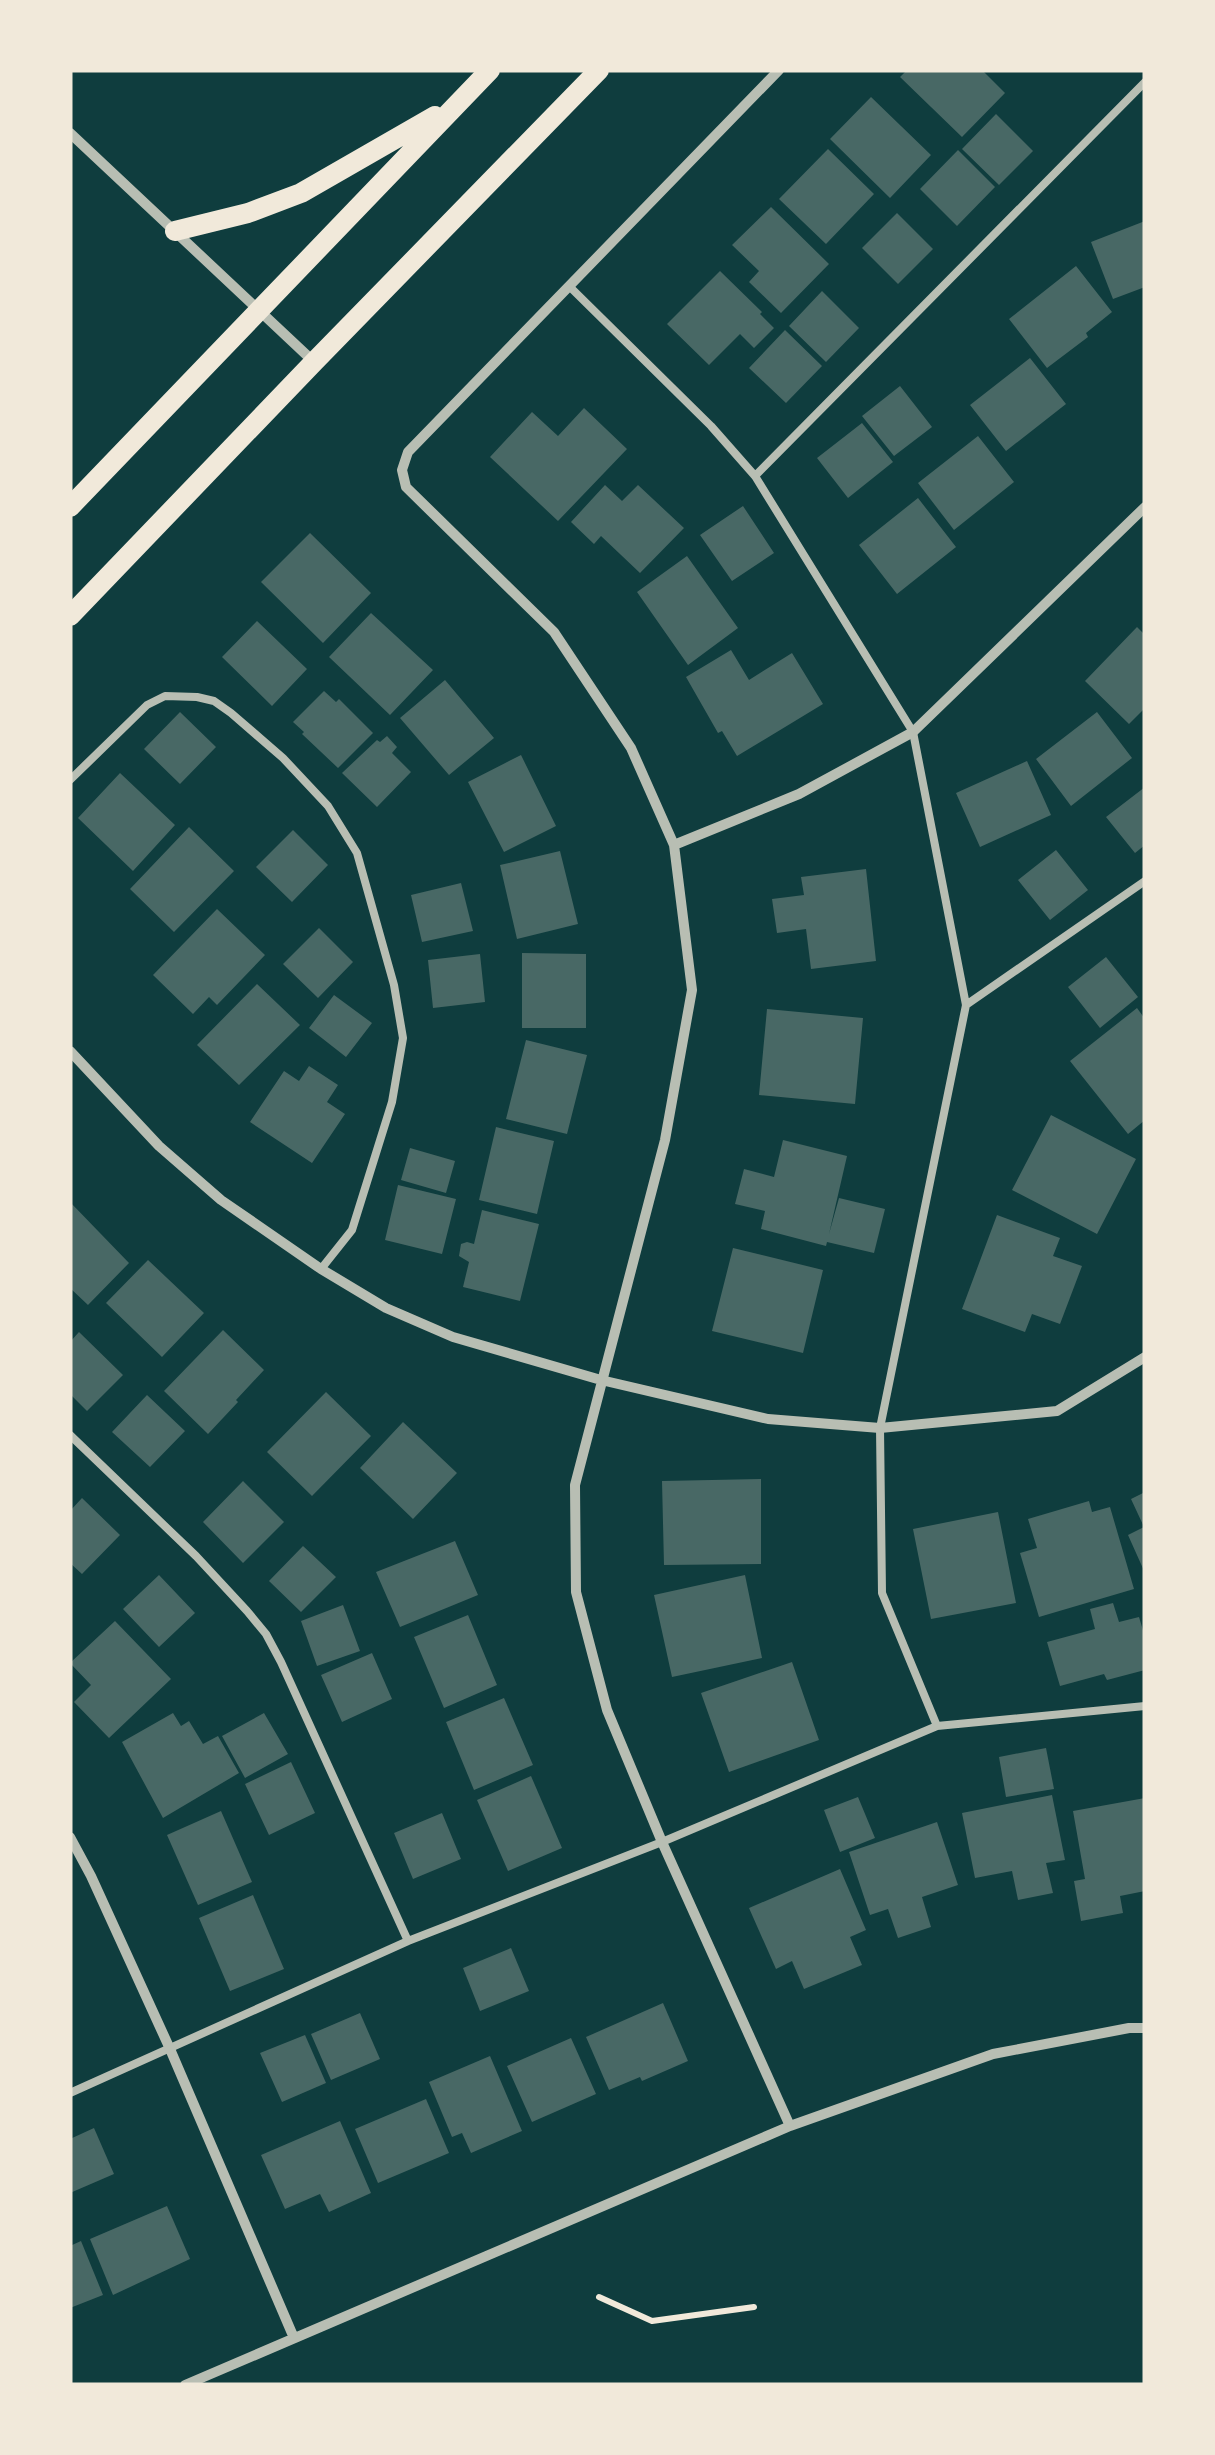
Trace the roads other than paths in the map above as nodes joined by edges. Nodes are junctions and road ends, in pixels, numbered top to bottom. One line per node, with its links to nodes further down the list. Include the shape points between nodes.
1 (490, 70): 5 (main road)
2 (599, 70): 10 (main road)
3 (779, 70): 8 (street)
4 (1145, 82): 11 (lane)
5 (458, 102): 7 (main road, via 302,193); 9 (main road)
6 (70, 133): 7 (street)
7 (174, 231): 9 (street)
8 (570, 287): 11 (lane); 17 (street, via 408,452 402,470 406,487 554,632 631,748)
9 (258, 310): 10 (street); 12 (main road)
10 (314, 362): 14 (main road)
11 (755, 476): 15 (lane)
12 (70, 507)
13 (1145, 507): 15 (street)
14 (70, 616)
15 (913, 732): 17 (street, via 799,794); 19 (lane)
16 (70, 780): 21 (lane, via 147,704 165,696 197,696 231,712 283,758 328,806 356,853 403,1038 392,1102 352,1230)
17 (674, 845): 23 (street, via 692,990 664,1140)
18 (1145, 881): 19 (lane)
19 (966, 1005): 24 (lane)
20 (70, 1051): 21 (street, via 209,1189)
21 (322, 1269): 23 (street, via 386,1308 453,1337)
22 (1145, 1358): 24 (street, via 1058,1411)
23 (601, 1380): 24 (street, via 768,1419); 29 (street, via 575,1485 576,1592 607,1710)
24 (880, 1428): 27 (lane, via 882,1593)
25 (70, 1435): 30 (lane, via 266,1634)
26 (1145, 1706): 27 (lane)
27 (937, 1726): 29 (lane)
28 (70, 1837): 32 (street)
29 (662, 1842): 30 (lane); 34 (street)
30 (408, 1941): 32 (lane)
31 (1145, 2028): 34 (street, via 993,2054)
32 (170, 2049): 33 (lane); 35 (street)
33 (70, 2094)
34 (790, 2126): 35 (street)
35 (294, 2338): 36 (street)
36 (185, 2385)

